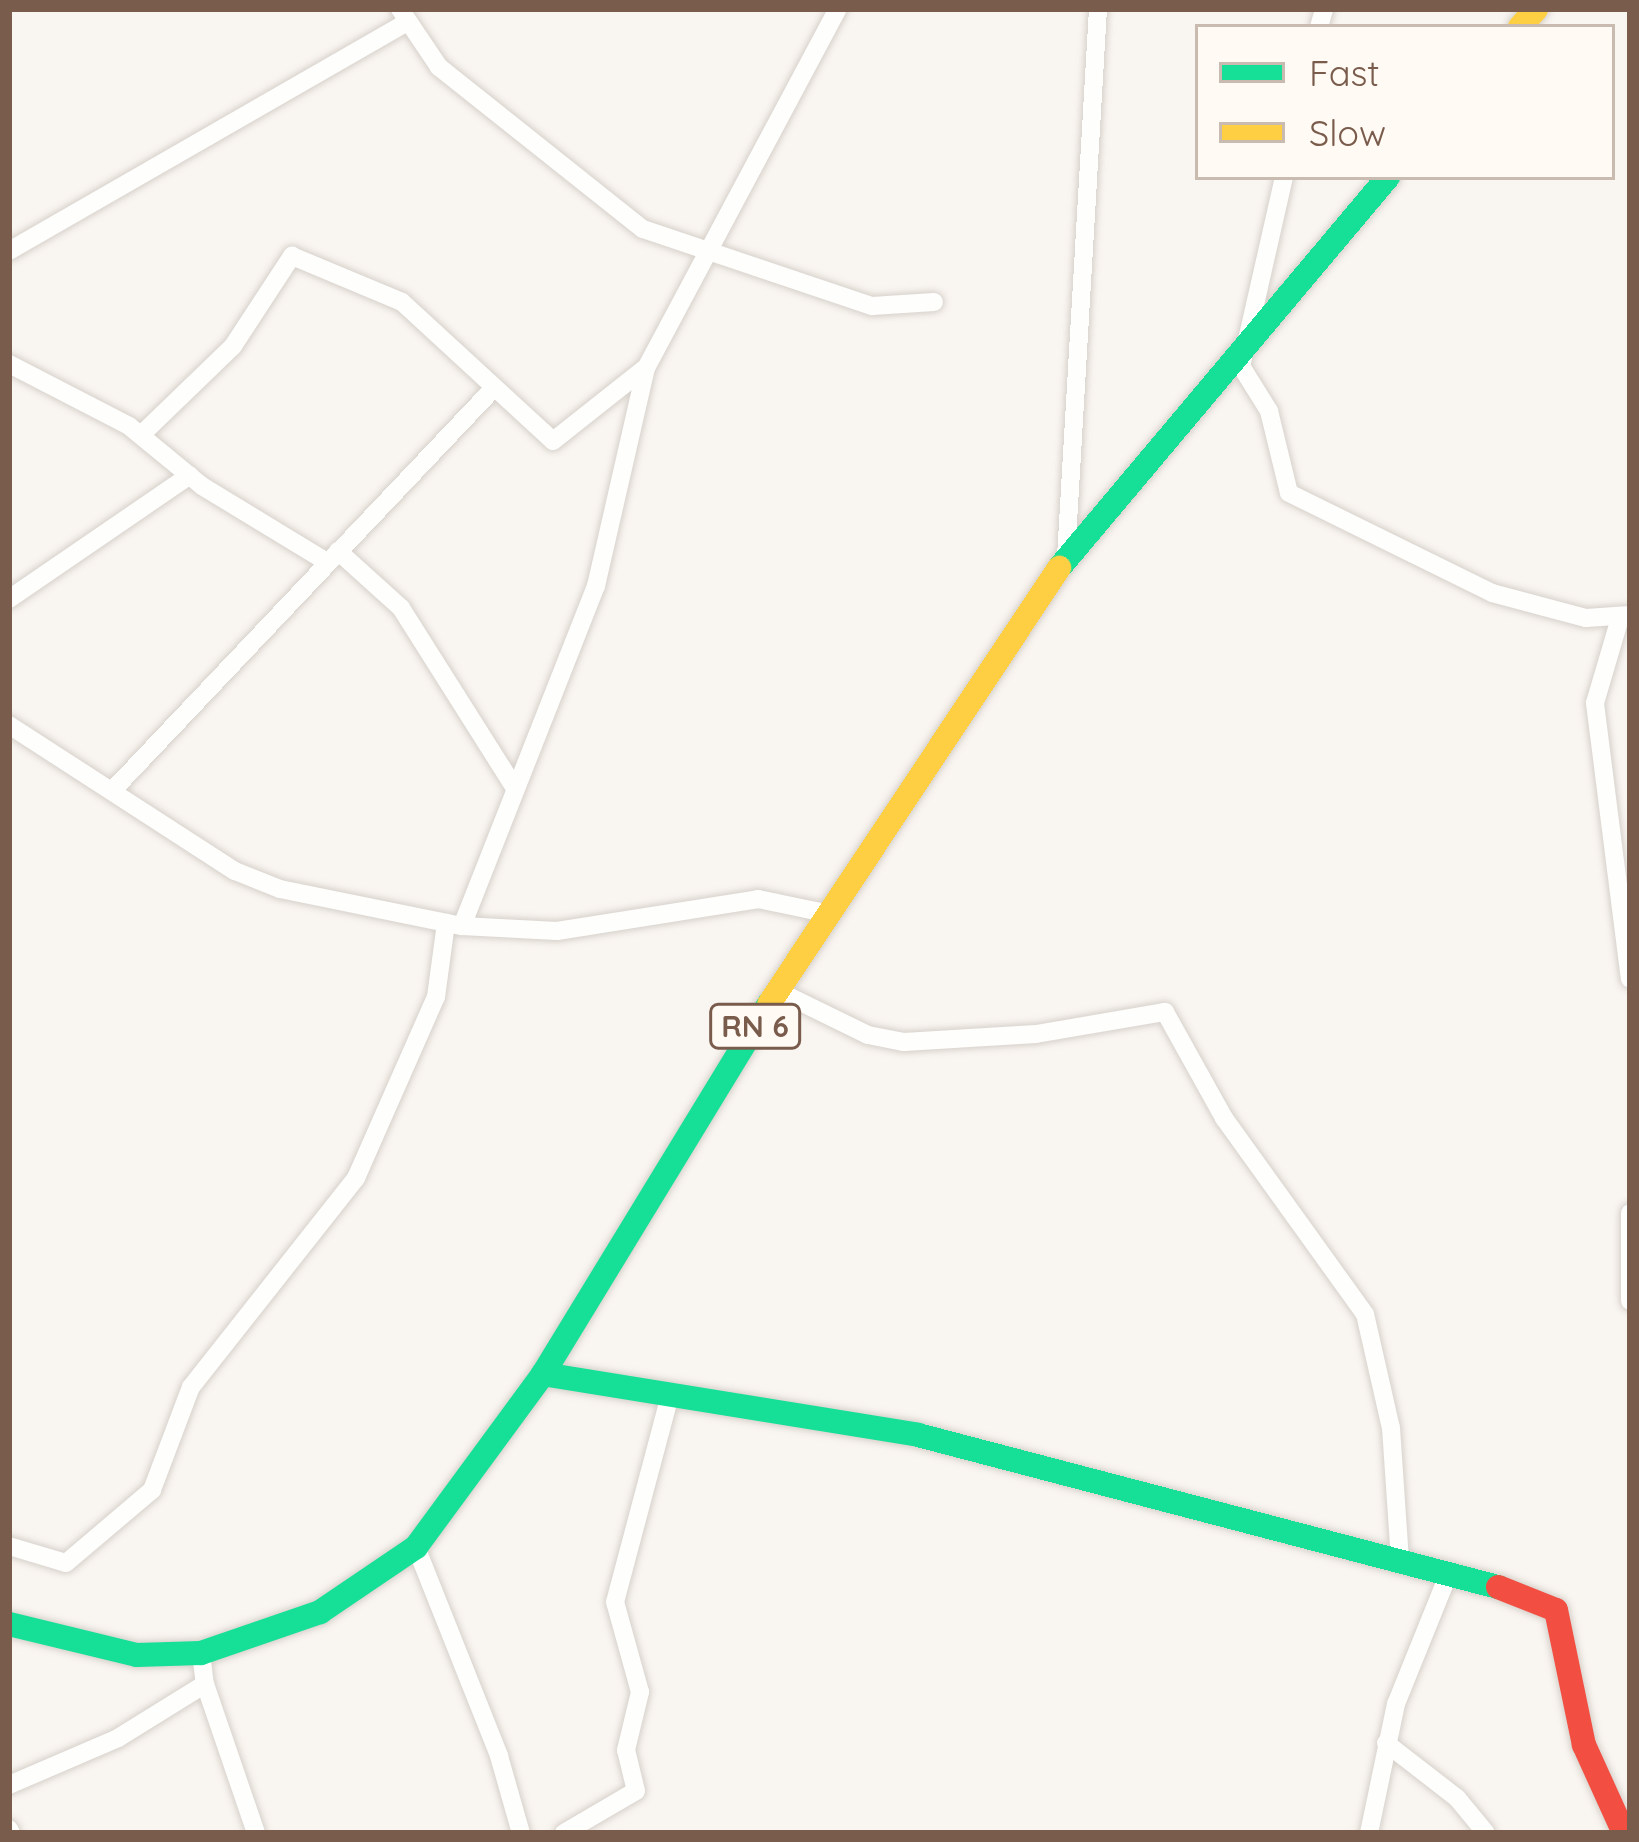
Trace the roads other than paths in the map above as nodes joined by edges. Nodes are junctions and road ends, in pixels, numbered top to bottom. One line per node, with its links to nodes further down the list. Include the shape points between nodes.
1 (838, 9): 6 (street)
2 (1098, 9): 16 (street)
3 (403, 16): 6 (street, via 439,67 568,164 615,211); 7 (street)
4 (1283, 180): 9 (street)
5 (1385, 180): 9 (main road, RN 6)
6 (708, 248): 8 (street, via 872,305); 11 (street)
7 (9, 251)
8 (934, 302)
9 (1246, 338): 16 (main road, RN 6); 18 (street, via 1243,379 1269,411 1294,499 1492,593 1586,618)
10 (9, 364): 13 (street)
11 (646, 368): 12 (street, via 553,441); 20 (street, via 596,586)
12 (493, 389): 13 (street, via 402,302 292,256 233,346); 15 (street)
13 (142, 434): 14 (street)
14 (190, 476): 15 (street); 17 (street)
15 (332, 556): 20 (street, via 401,608); 21 (street)
16 (1066, 557): 22 (main road, RN 6)
17 (9, 599)
18 (1625, 616): 24 (street, via 1595,704)
19 (9, 724): 21 (street)
20 (515, 788): 23 (street)
21 (112, 791): 23 (street, via 257,882)
22 (825, 913): 23 (street, via 758,899 557,931); 25 (main road, RN 6)
23 (454, 924): 30 (street, via 436,997 356,1178 191,1387 152,1490 66,1563)
24 (1630, 979)
25 (776, 990): 28 (main road, RN 6); 32 (street, via 868,1035 904,1042 1036,1034 1165,1012 1223,1118 1365,1314 1391,1428)
26 (1630, 1213): 27 (street)
27 (1629, 1290)
28 (543, 1374): 29 (main road); 31 (main road, RN 6)
29 (670, 1395): 32 (main road, via 918,1435); 41 (street, via 615,1602 640,1692 626,1750 636,1791)
30 (9, 1546)
31 (416, 1547): 35 (main road, RN 6, via 320,1612); 40 (street, via 499,1756)
32 (1400, 1560): 33 (main road)
33 (1447, 1578): 37 (street); 44 (main road, via 1553,1604 1574,1712)
34 (9, 1624): 35 (main road, RN 6, via 137,1655)
35 (202, 1653): 36 (street)
36 (205, 1684): 38 (street, via 118,1738); 39 (street)
37 (1386, 1742): 42 (street); 43 (street)
38 (9, 1785)
39 (256, 1833)
40 (520, 1833)
41 (564, 1833)
42 (1369, 1833)
43 (1486, 1833)
44 (1624, 1833)

